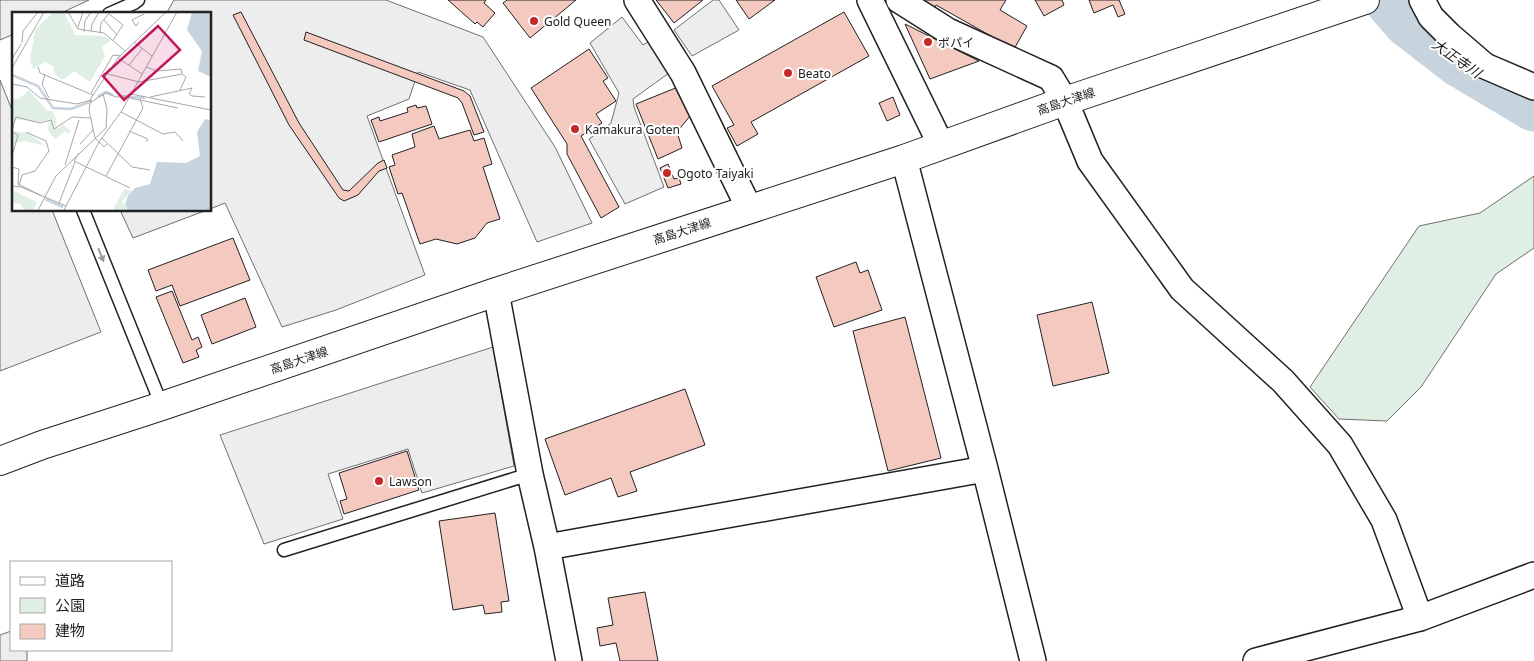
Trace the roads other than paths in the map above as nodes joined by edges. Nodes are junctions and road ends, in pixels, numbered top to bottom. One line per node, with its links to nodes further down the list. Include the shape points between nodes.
1 (138, 0): 7 (lane)
2 (637, 0): 12 (street, via 683,73)
3 (870, 0): 10 (street)
4 (899, 0): 9 (street, via 948,31 1051,78)
5 (1422, 0): 8 (street, via 1431,17 1485,66)
6 (1352, 2): 9 (main road, 高島大津線)
7 (114, 12)
8 (1534, 87)
9 (1065, 102): 10 (main road, 高島大津線); 22 (street, via 1090,161 1182,289 1283,381 1340,445 1384,520)
10 (941, 145): 11 (main road, 高島大津線)
11 (904, 159): 12 (main road, 高島大津線); 17 (street)
12 (749, 208): 14 (main road, 高島大津線)
13 (83, 211): 15 (lane, one-way to 15)
14 (496, 292): 15 (main road, 高島大津線); 18 (street)
15 (162, 406): 16 (main road, 高島大津線)
16 (1, 459)
17 (985, 468): 19 (street); 24 (street)
18 (530, 474): 19 (street); 20 (lane)
19 (547, 547): 23 (street)
20 (284, 550)
21 (1534, 575): 22 (street)
22 (1420, 618): 25 (street)
23 (569, 661)
24 (1033, 661)
25 (1256, 661)

